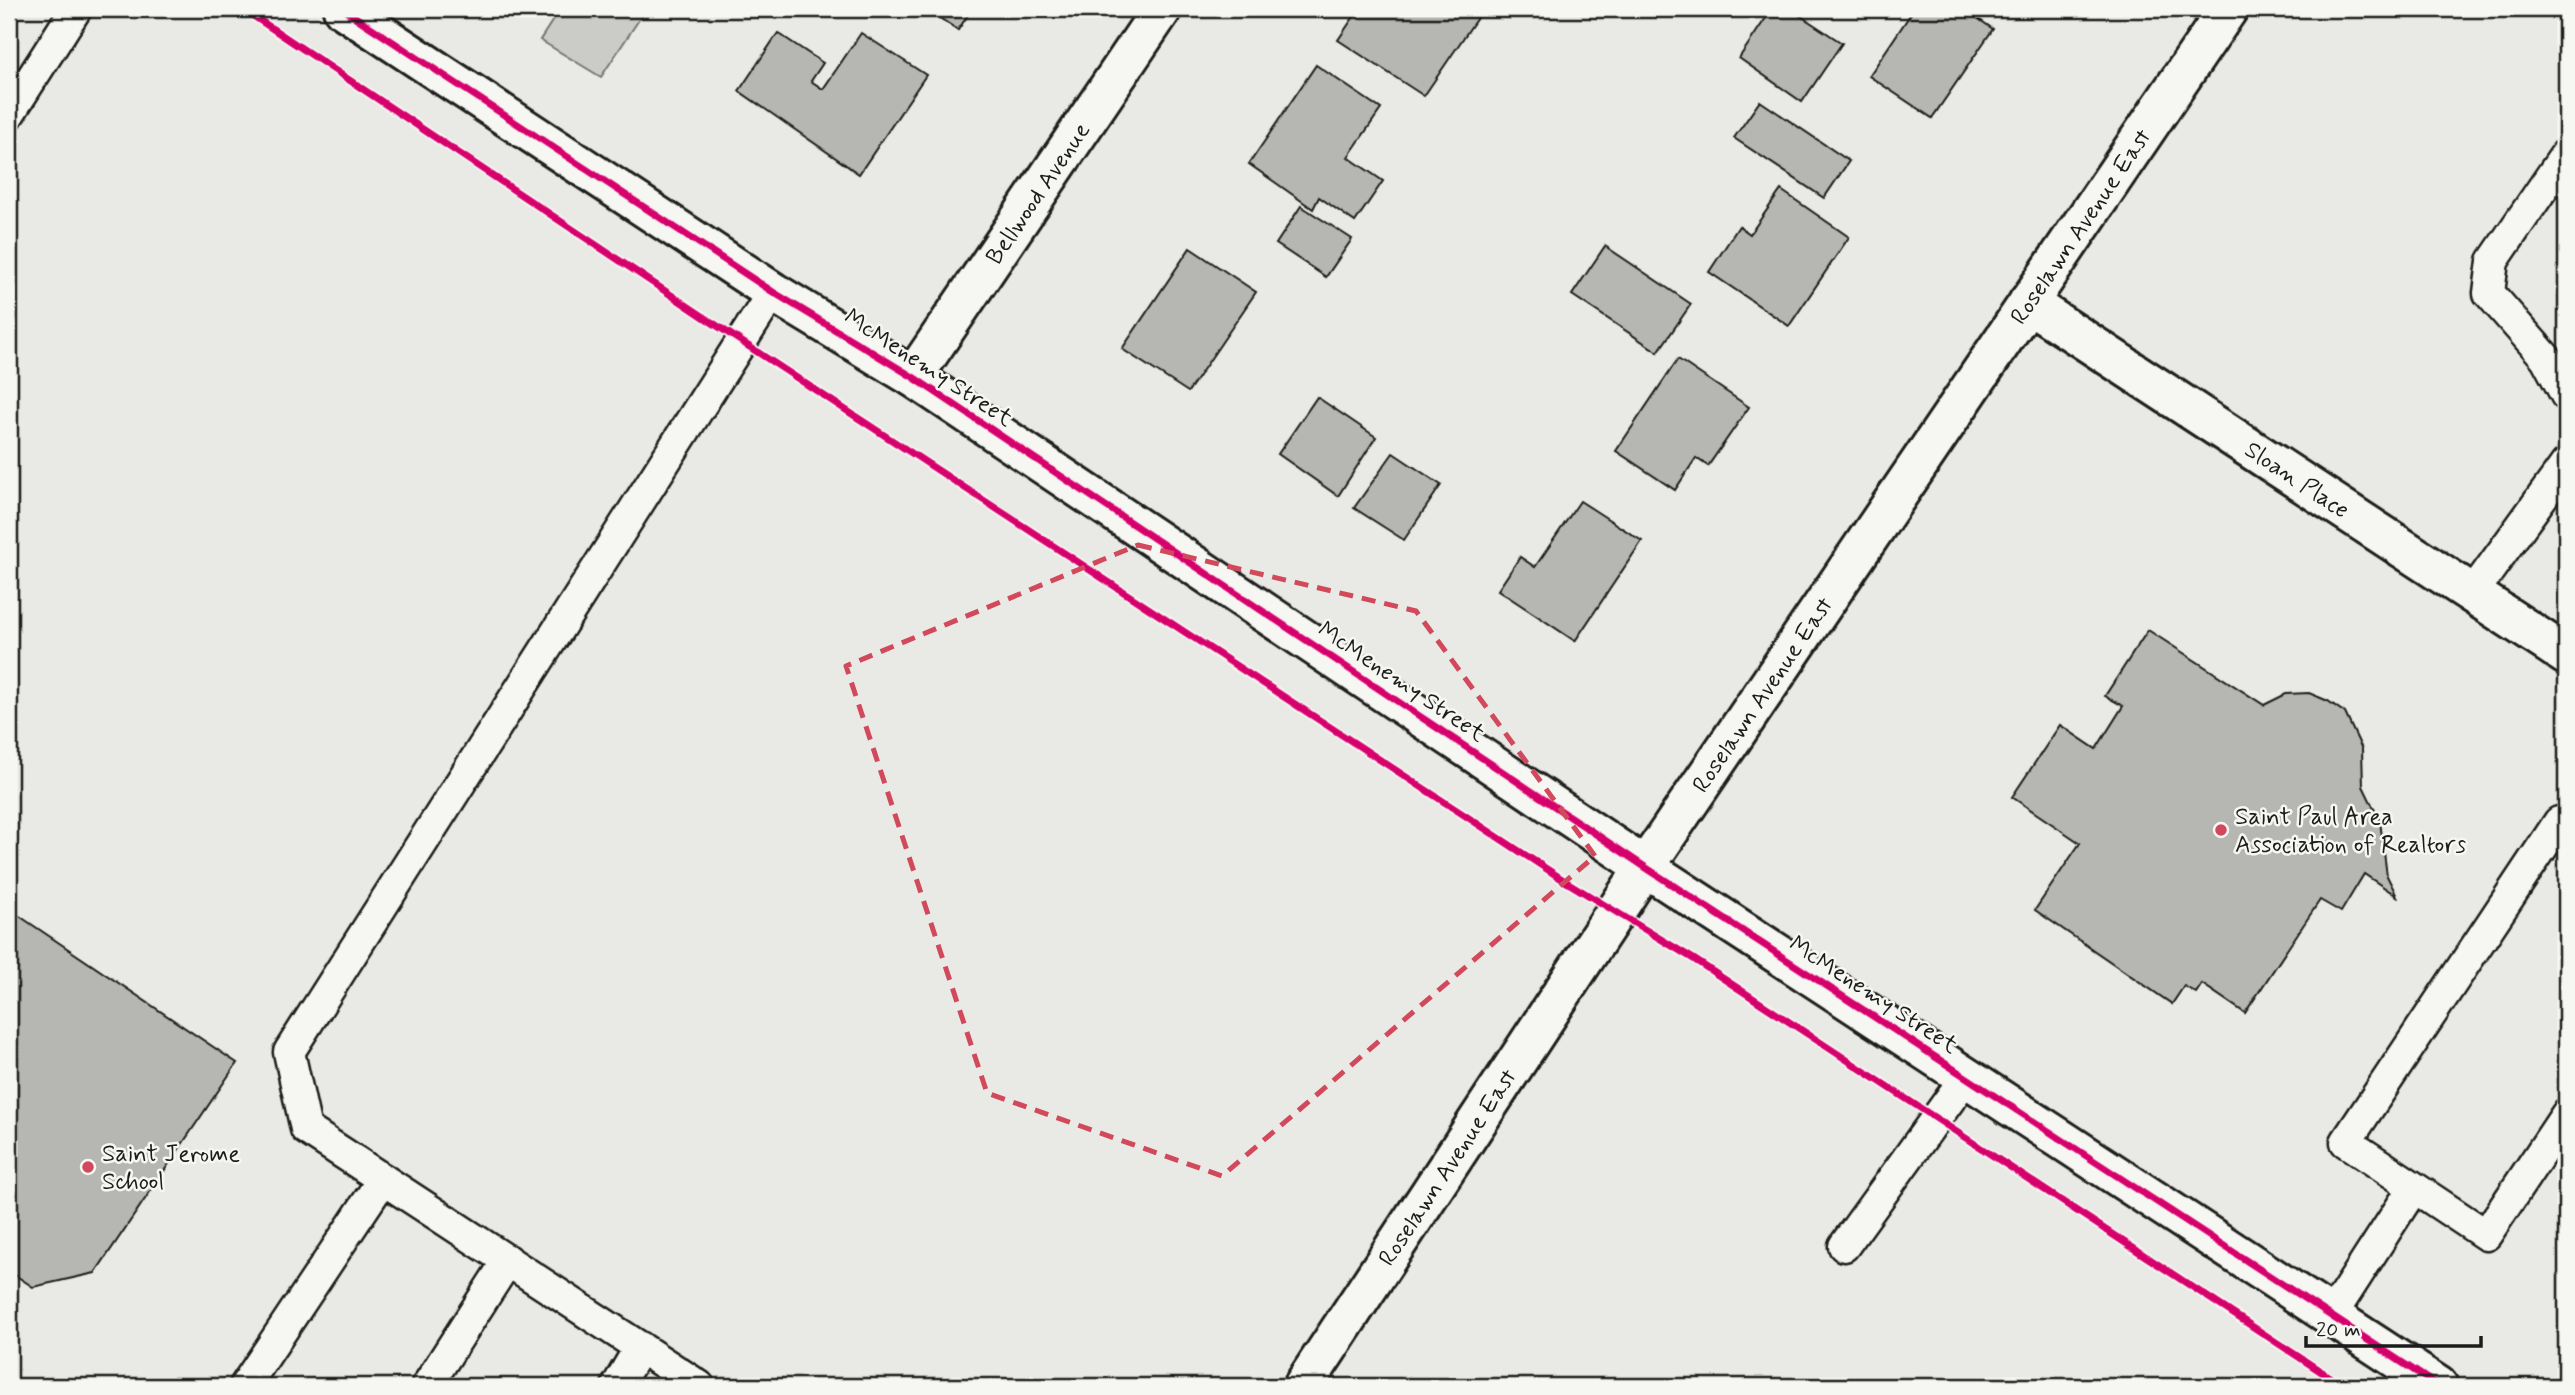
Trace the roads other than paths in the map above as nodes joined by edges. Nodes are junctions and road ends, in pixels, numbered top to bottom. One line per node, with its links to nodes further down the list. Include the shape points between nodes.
1 (76, 9): 5 (lane)
2 (343, 9): 7 (street, McMenemy Street)
3 (1162, 9): 9 (street, Bellwood Avenue)
4 (2228, 9): 8 (street, Roselawn Avenue East)
5 (9, 114)
6 (2566, 154): 10 (lane, via 2493,261 2488,293 2546,358)
7 (773, 292): 9 (street, McMenemy Street); 18 (lane, via 289,1052 306,1129)
8 (2028, 303): 12 (street, Sloan Place); 15 (street, Roselawn Avenue East)
9 (913, 377): 15 (street, McMenemy Street)
10 (2566, 395)
11 (2566, 464): 12 (lane)
12 (2472, 594): 13 (street, Sloan Place)
13 (2566, 656)
14 (2566, 827): 19 (lane, via 2559,822 2346,1142)
15 (1645, 867): 16 (street, McMenemy Street); 28 (street, Roselawn Avenue East)
16 (1966, 1077): 20 (lane); 22 (street, McMenemy Street)
17 (2566, 1115): 19 (lane, via 2486,1235)
18 (383, 1178): 21 (lane); 24 (lane)
19 (2414, 1187): 22 (lane)
20 (1844, 1246)
21 (508, 1260): 23 (lane); 25 (lane)
22 (2331, 1316): 29 (street, McMenemy Street)
23 (640, 1347): 26 (lane); 27 (lane)
24 (245, 1386)
25 (427, 1386)
26 (617, 1386)
27 (699, 1386)
28 (1303, 1386)
29 (2438, 1386)

